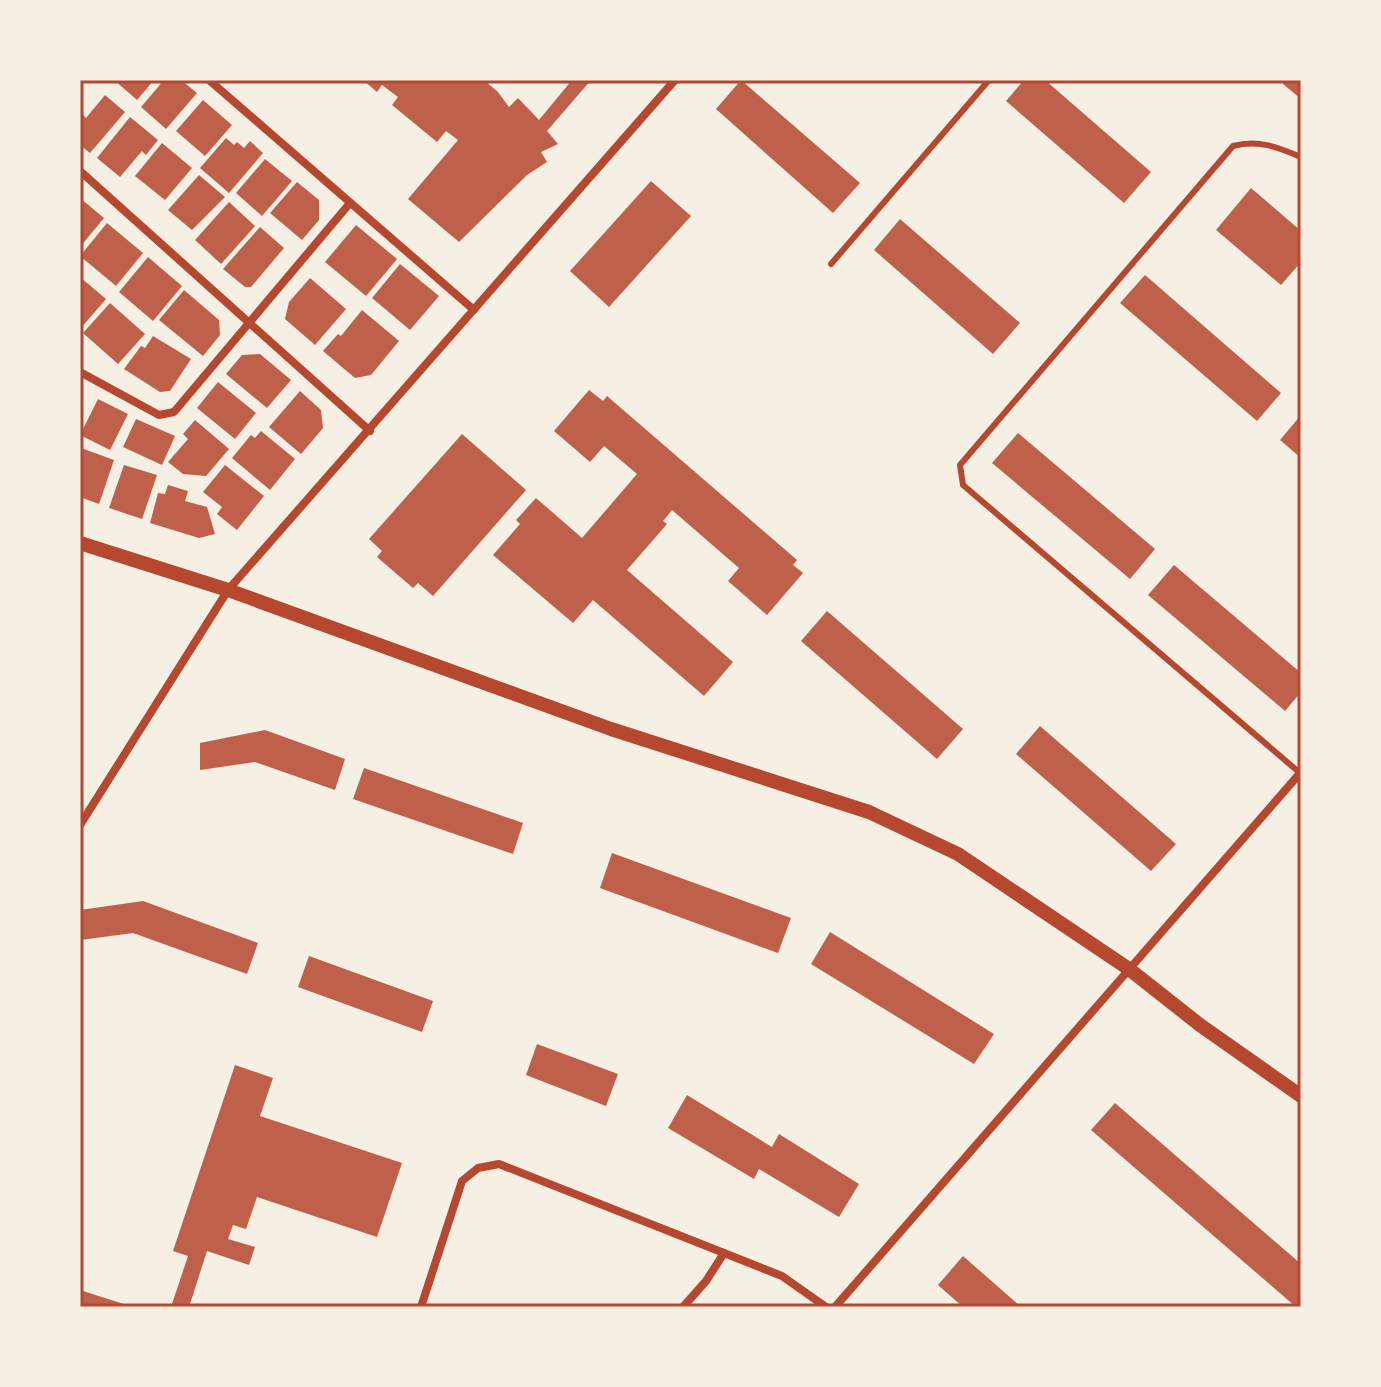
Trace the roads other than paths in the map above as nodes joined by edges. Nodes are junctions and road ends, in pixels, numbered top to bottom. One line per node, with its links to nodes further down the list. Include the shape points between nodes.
1 (209, 80): 6 (street)
2 (675, 80): 8 (street)
3 (989, 80): 7 (lane)
4 (1301, 157): 14 (lane, via 1251,141 1233,146 960,465 963,485)
5 (80, 171): 9 (street)
6 (350, 203): 8 (street); 9 (street)
7 (831, 264)
8 (474, 310): 11 (street)
9 (250, 322): 10 (street, via 174,412 159,415); 11 (street)
10 (80, 372)
11 (370, 431): 13 (street)
12 (80, 543): 13 (street)
13 (228, 590): 15 (street); 16 (street, via 611,729 869,812 958,854)
14 (1300, 772): 16 (street)
15 (80, 825)
16 (1129, 969): 17 (street); 22 (street)
17 (1301, 1096)
18 (724, 1253): 19 (street, via 499,1164 478,1168 462,1181); 20 (street); 21 (street, via 782,1276)
19 (421, 1307)
20 (683, 1307)
21 (826, 1307)
22 (835, 1307)

